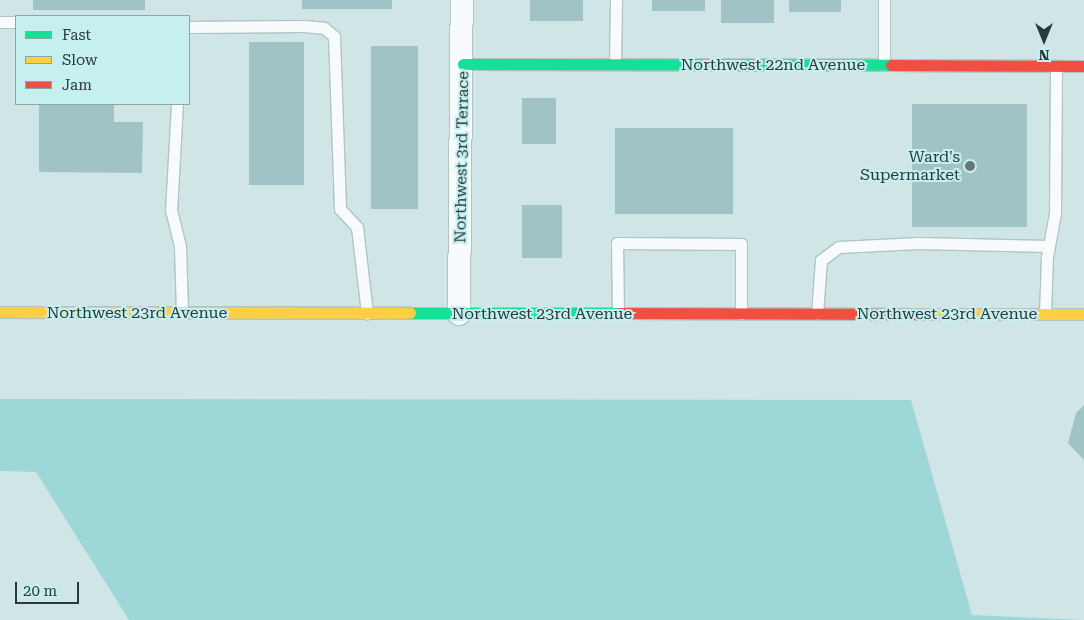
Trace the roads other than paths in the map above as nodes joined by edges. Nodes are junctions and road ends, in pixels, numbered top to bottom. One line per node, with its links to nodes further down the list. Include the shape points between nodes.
1 (462, 0): 7 (street, Northwest 3rd Terrace)
2 (616, 0): 8 (lane)
3 (884, 0): 9 (lane)
4 (0, 22): 5 (lane)
5 (15, 22)
6 (190, 27): 16 (lane, via 303,26 324,28 334,36 340,209 357,227)
7 (463, 64): 8 (main road, Northwest 22nd Avenue); 17 (street, Northwest 3rd Terrace)
8 (614, 64): 9 (main road, Northwest 22nd Avenue)
9 (884, 65): 10 (main road, Northwest 22nd Avenue)
10 (1056, 66): 11 (main road, Northwest 22nd Avenue); 13 (lane, via 1055,212)
11 (1084, 66)
12 (177, 105): 15 (lane, via 171,210 180,246)
13 (1049, 246): 20 (lane, via 839,247 821,260); 21 (lane)
14 (0, 312): 15 (main road, Northwest 23rd Avenue)
15 (182, 313): 16 (main road, Northwest 23rd Avenue)
16 (367, 314): 17 (main road, Northwest 23rd Avenue)
17 (459, 314): 18 (main road, Northwest 23rd Avenue)
18 (618, 314): 19 (main road, Northwest 23rd Avenue); 19 (lane, via 617,243 741,244)
19 (740, 314): 20 (main road, Northwest 23rd Avenue)
20 (817, 314): 21 (main road, Northwest 23rd Avenue)
21 (1045, 314): 22 (main road, Northwest 23rd Avenue)
22 (1084, 314)

